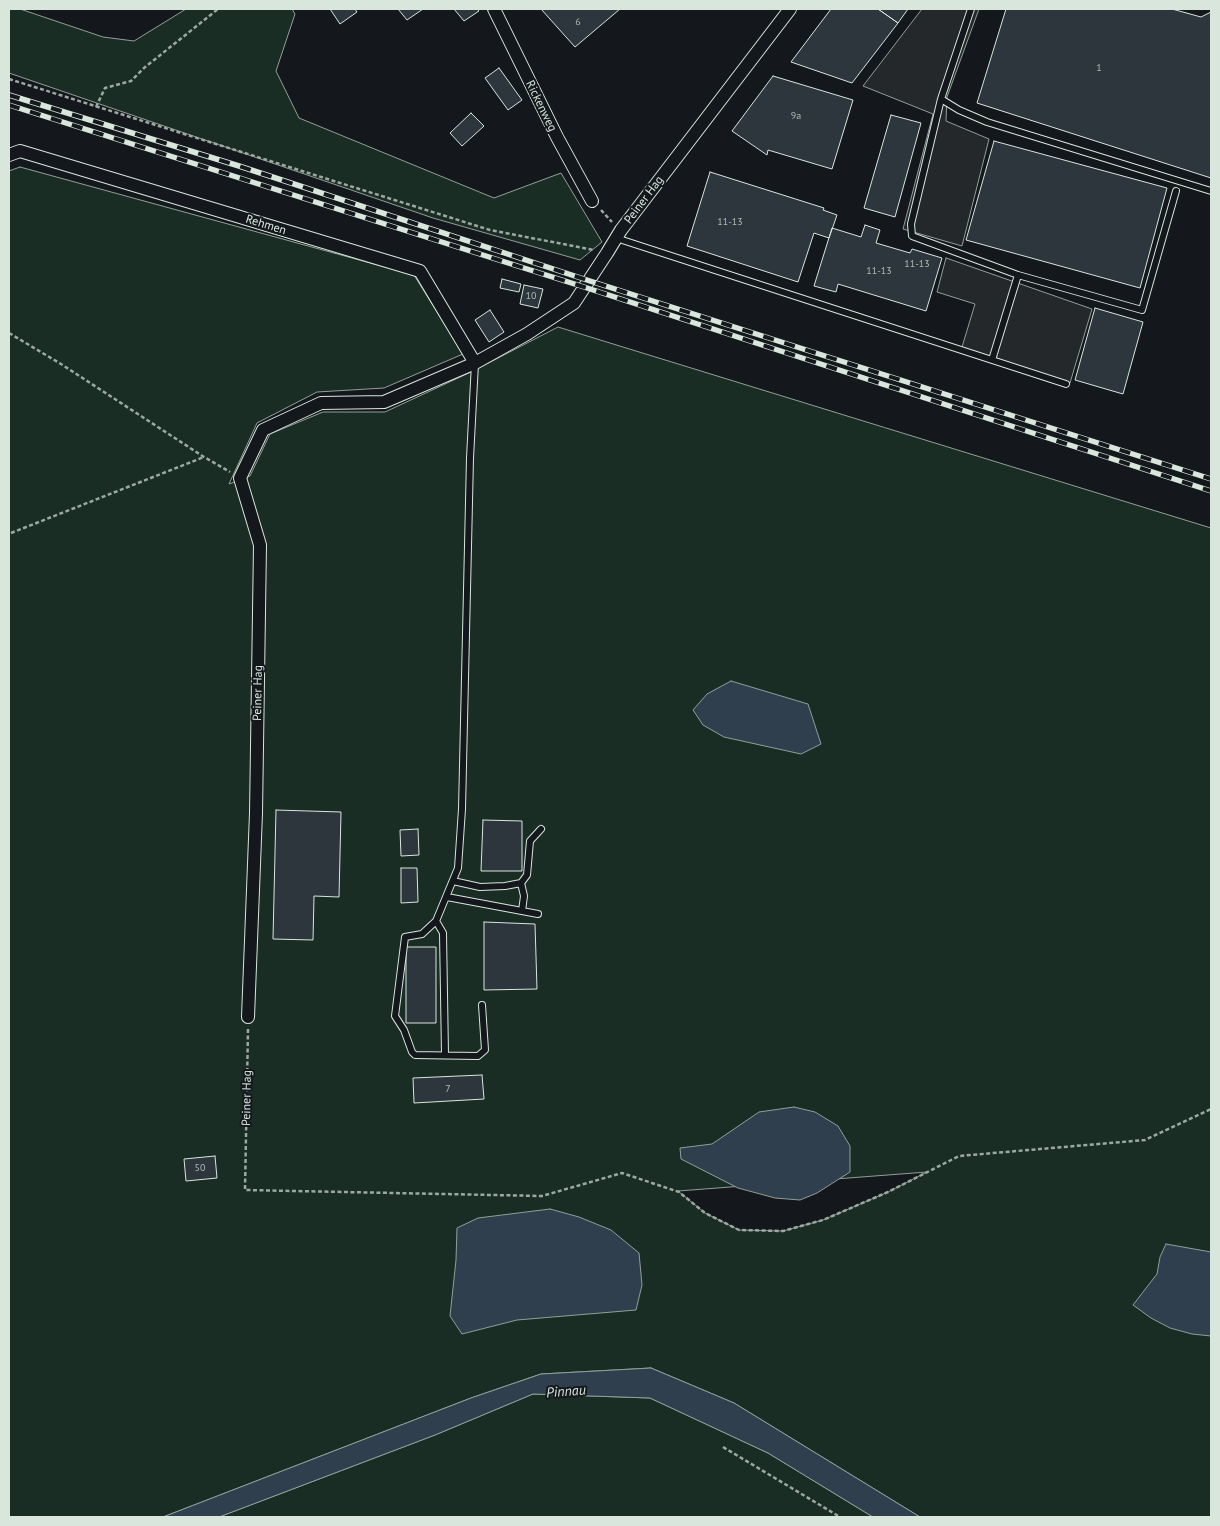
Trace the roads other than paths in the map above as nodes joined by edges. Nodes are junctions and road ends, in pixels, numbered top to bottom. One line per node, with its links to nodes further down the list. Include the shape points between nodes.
1 (494, 9): 8 (street, Rickenweg, via 557,138)
2 (790, 9): 9 (street, Peiner Hag)
3 (971, 9): 4 (lane)
4 (942, 100): 7 (lane, via 987,122); 10 (lane, via 912,224 912,236)
5 (9, 155): 12 (street, Rehmen, via 20,151 420,271)
6 (1176, 191): 10 (lane, via 1142,310)
7 (1211, 191)
8 (592, 201)
9 (618, 234): 11 (lane); 12 (street, Peiner Hag, via 574,303)
10 (1018, 275): 11 (lane)
11 (992, 360): 13 (lane)
12 (475, 363): 15 (lane, via 462,808 458,868); 22 (street, Peiner Hag, via 384,402 321,404 263,430 240,478 260,545 256,813)
13 (1066, 384)
14 (541, 829): 16 (lane, via 530,841 527,875)
15 (453, 881): 16 (lane, via 480,887); 17 (lane)
16 (522, 884): 18 (lane)
17 (447, 897): 18 (lane); 20 (lane)
18 (522, 911): 19 (lane)
19 (538, 914)
20 (436, 921): 23 (lane, via 443,933); 23 (lane, via 422,934 405,937 395,1016 414,1055)
21 (482, 1005): 23 (lane, via 485,1050 478,1056)
22 (248, 1018)
23 (445, 1055)

